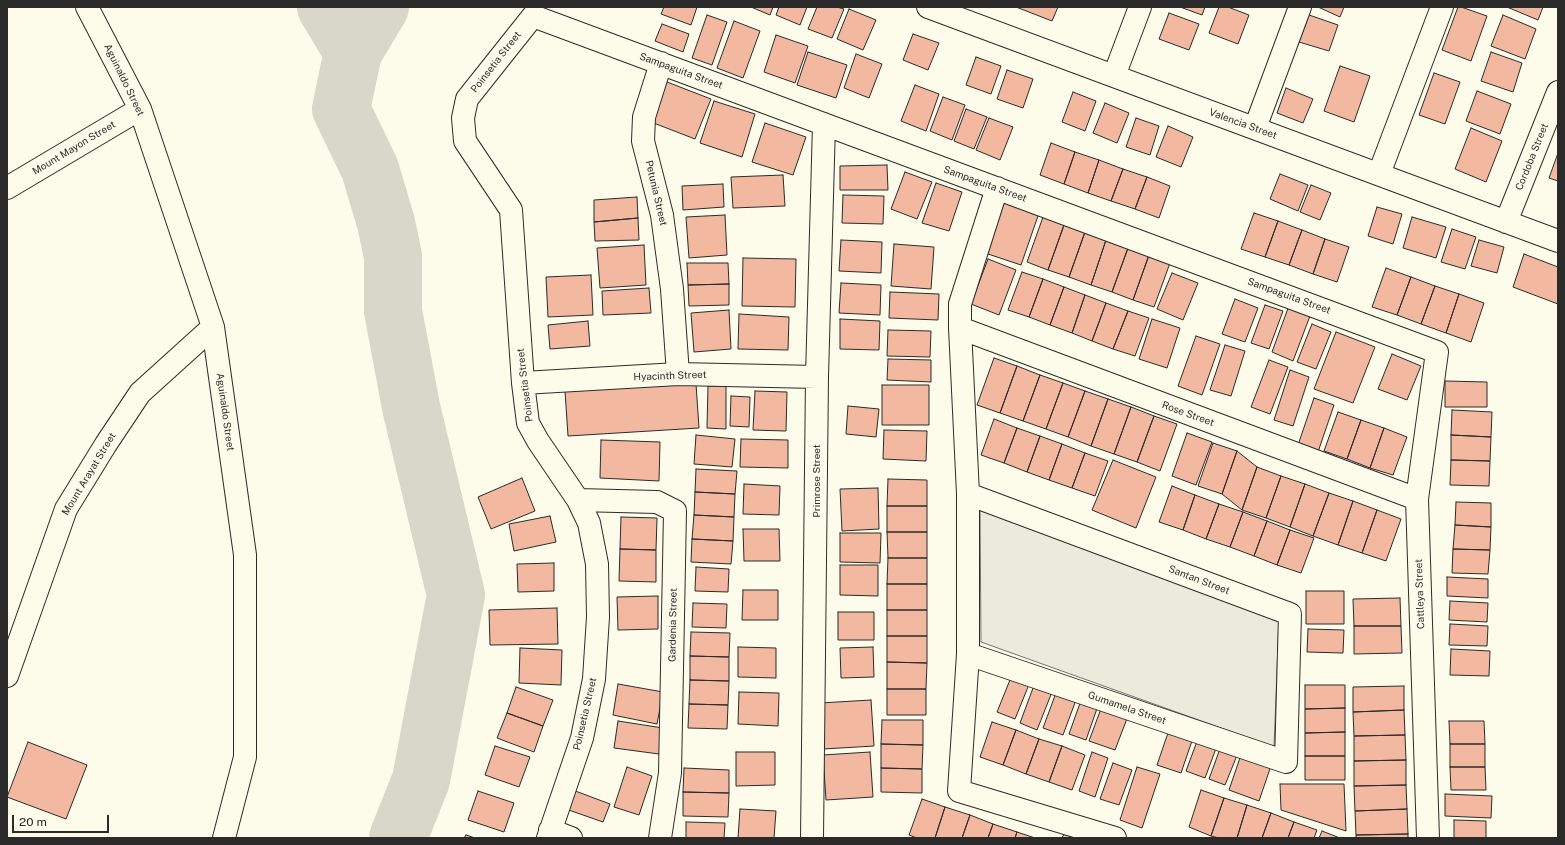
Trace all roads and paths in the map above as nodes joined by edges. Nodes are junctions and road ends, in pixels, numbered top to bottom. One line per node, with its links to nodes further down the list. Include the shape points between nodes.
1 (87, 7): 10 (street, Aguinaldo Street)
2 (928, 7): 8 (street, Valencia Street)
3 (1140, 7): 8 (street)
4 (1300, 7): 12 (street)
5 (1442, 7): 13 (street)
6 (532, 16): 7 (street, Sampaguita Street); 23 (street, Poinsetia Street, via 467,99 463,118 465,141 510,210)
7 (661, 64): 11 (street, Sampaguita Street); 21 (street, Petunia Street, via 644,117 643,141 662,215 672,289)
8 (1114, 76): 12 (street, Valencia Street)
9 (1558, 92): 16 (street, Cordoba Street)
10 (140, 109): 14 (street, Mount Mayon Street); 18 (street, Aguinaldo Street)
11 (824, 124): 15 (street, Sampaguita Street); 22 (street, Primrose Street)
12 (1255, 128): 13 (street, Valencia Street)
13 (1379, 174): 16 (street, Valencia Street)
14 (7, 188)
15 (997, 188): 19 (street, via 960,304); 20 (street, Sampaguita Street)
16 (1506, 222): 17 (street, Valencia Street)
17 (1558, 241)
18 (213, 327): 28 (street, Mount Arayat Street, via 140,393 66,509); 31 (street, Aguinaldo Street, via 245,555 245,756)
19 (960, 328): 24 (street); 25 (street, Rose Street)
20 (1437, 352): 25 (street, Cattleya Street)
21 (678, 374): 22 (street, Hyacinth Street); 23 (street, Hyacinth Street)
22 (817, 377): 34 (street, Primrose Street)
23 (524, 383): 26 (street, Poinsetia Street, via 528,423)
24 (968, 494): 27 (street); 29 (street, Santan Street, via 1290,614)
25 (1417, 499): 36 (street, Cattleya Street)
26 (578, 500): 30 (street, Poinsetia Street, via 589,523 597,564 598,617 594,679 582,738); 33 (street, Gardenia Street, via 657,502 675,511 670,773)
27 (968, 654): 29 (street, Gumamela Street); 35 (street, via 959,791)
28 (7, 676)
29 (1286, 762)
30 (549, 834): 32 (street)
31 (224, 838)
32 (571, 838)
33 (660, 838)
34 (812, 838)
35 (1115, 838)
36 (1428, 838)

